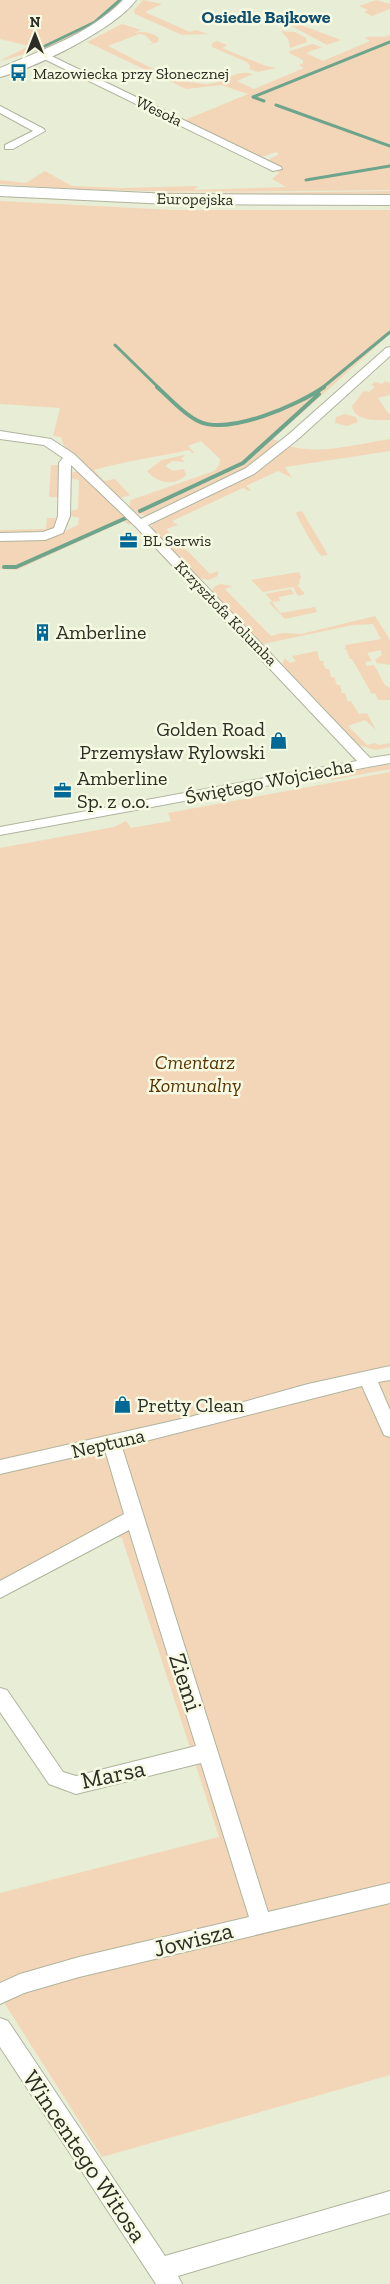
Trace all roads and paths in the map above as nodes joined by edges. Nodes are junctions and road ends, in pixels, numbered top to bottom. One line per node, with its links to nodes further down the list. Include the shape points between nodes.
1 (130, 0): 2 (street, via 106,22)
2 (41, 54): 3 (street); 6 (street, Wesoła)
3 (0, 73)
4 (0, 109): 5 (street, via 40,131)
5 (9, 147)
6 (277, 169)
7 (0, 191): 9 (main road, Europejska, via 156,199)
8 (0, 199): 10 (main road, Europejska, via 151,207)
9 (390, 200)
10 (390, 208)
11 (390, 350): 14 (street, via 284,445 250,471)
12 (0, 435): 13 (street, Krzysztofa Kolumba, via 47,442)
13 (70, 457): 14 (street, Krzysztofa Kolumba); 15 (street, via 66,463 64,516 59,530 45,536)
14 (140, 524): 17 (street, Krzysztofa Kolumba)
15 (0, 537)
16 (390, 759): 17 (street, Świętego Wojciecha)
17 (367, 763): 18 (street, Świętego Wojciecha)
18 (0, 831)
19 (390, 1373): 20 (street, Neptuna)
20 (367, 1378): 21 (street); 22 (street, Neptuna)
21 (390, 1430)
22 (111, 1442): 23 (street, Neptuna); 24 (street, Ziemi)
23 (0, 1467)
24 (134, 1518): 25 (street); 27 (street, Ziemi)
25 (0, 1590)
26 (0, 1696): 27 (street, Marsa, via 56,1778 76,1785)
27 (208, 1752): 29 (street, Ziemi)
28 (390, 1893): 29 (street, Jowisza)
29 (261, 1922): 30 (street, Jowisza, via 79,1966 20,1984)
30 (0, 1994)
31 (2, 2036): 33 (street, Wincentego Witosa)
32 (390, 2202): 33 (street)
33 (165, 2277)

